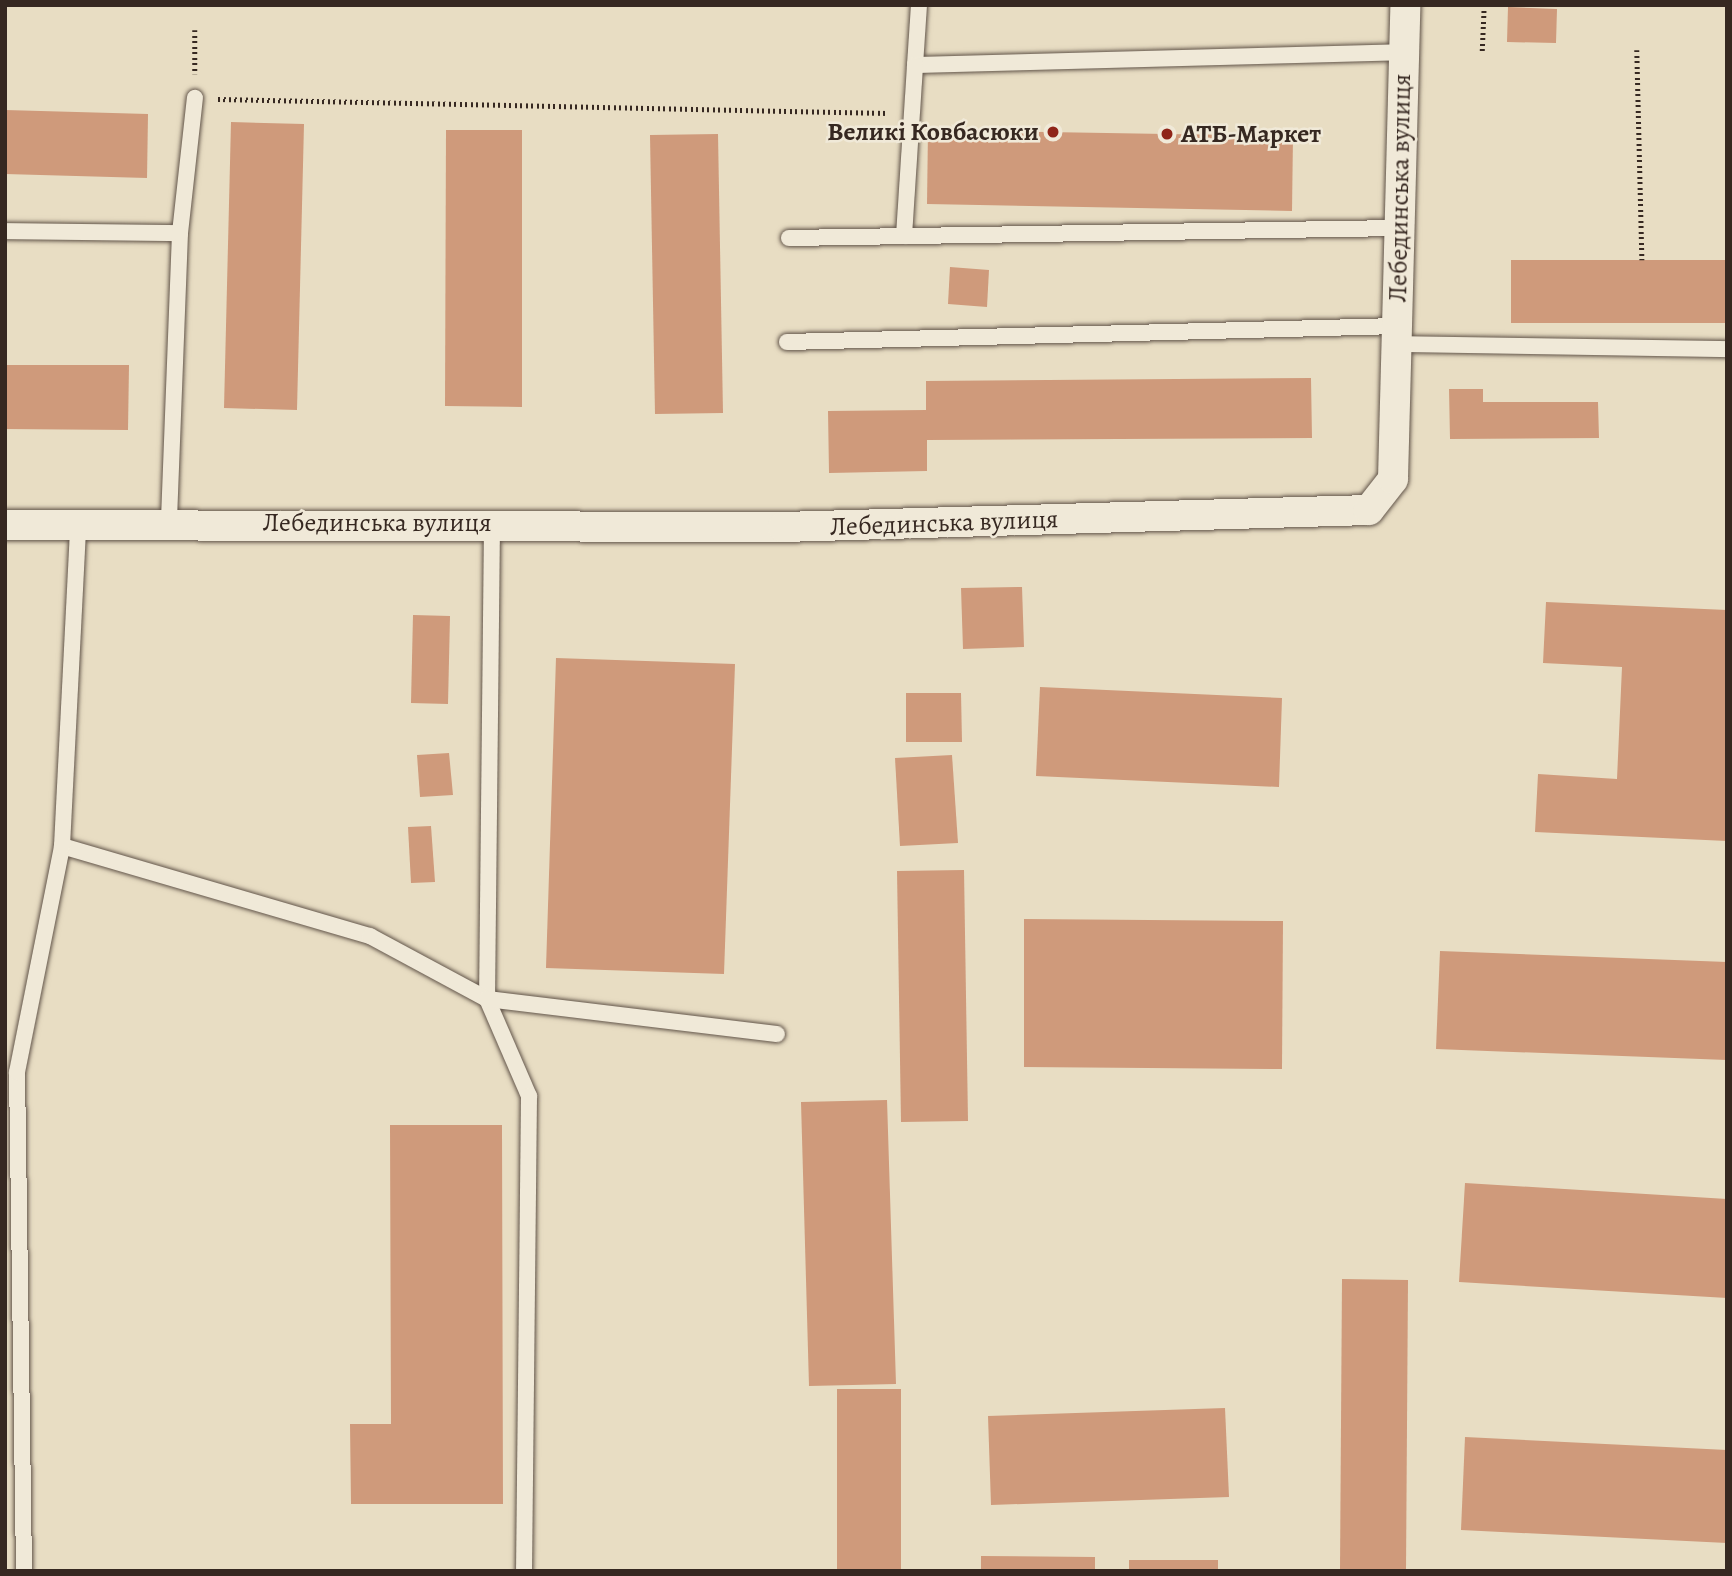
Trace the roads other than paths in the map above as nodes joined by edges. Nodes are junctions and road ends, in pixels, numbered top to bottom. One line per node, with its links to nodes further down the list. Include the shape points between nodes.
1 (919, 5): 4 (lane)
2 (1405, 5): 3 (street, Лебединська вулиця)
3 (1402, 52): 4 (lane); 6 (street, Лебединська вулиця)
4 (915, 65): 9 (lane)
5 (195, 98): 8 (lane)
6 (1397, 228): 9 (lane); 11 (street, Лебединська вулиця)
7 (5, 231): 8 (lane)
8 (180, 233): 14 (lane)
9 (904, 236): 10 (lane)
10 (789, 238)
11 (1397, 335): 12 (lane); 13 (lane); 15 (street, Лебединська вулиця, via 1393,479 1369,510 783,527)
12 (787, 342)
13 (1727, 349)
14 (169, 522): 15 (street, Лебединська вулиця); 17 (street, Лебединська вулиця)
15 (492, 524): 19 (lane)
16 (5, 525): 17 (street, Лебединська вулиця)
17 (79, 525): 18 (lane)
18 (62, 846): 19 (lane, via 370,936); 21 (lane, via 17,1072)
19 (486, 999): 20 (lane); 22 (lane, via 530,1096)
20 (778, 1034)
21 (24, 1571)
22 (524, 1571)

